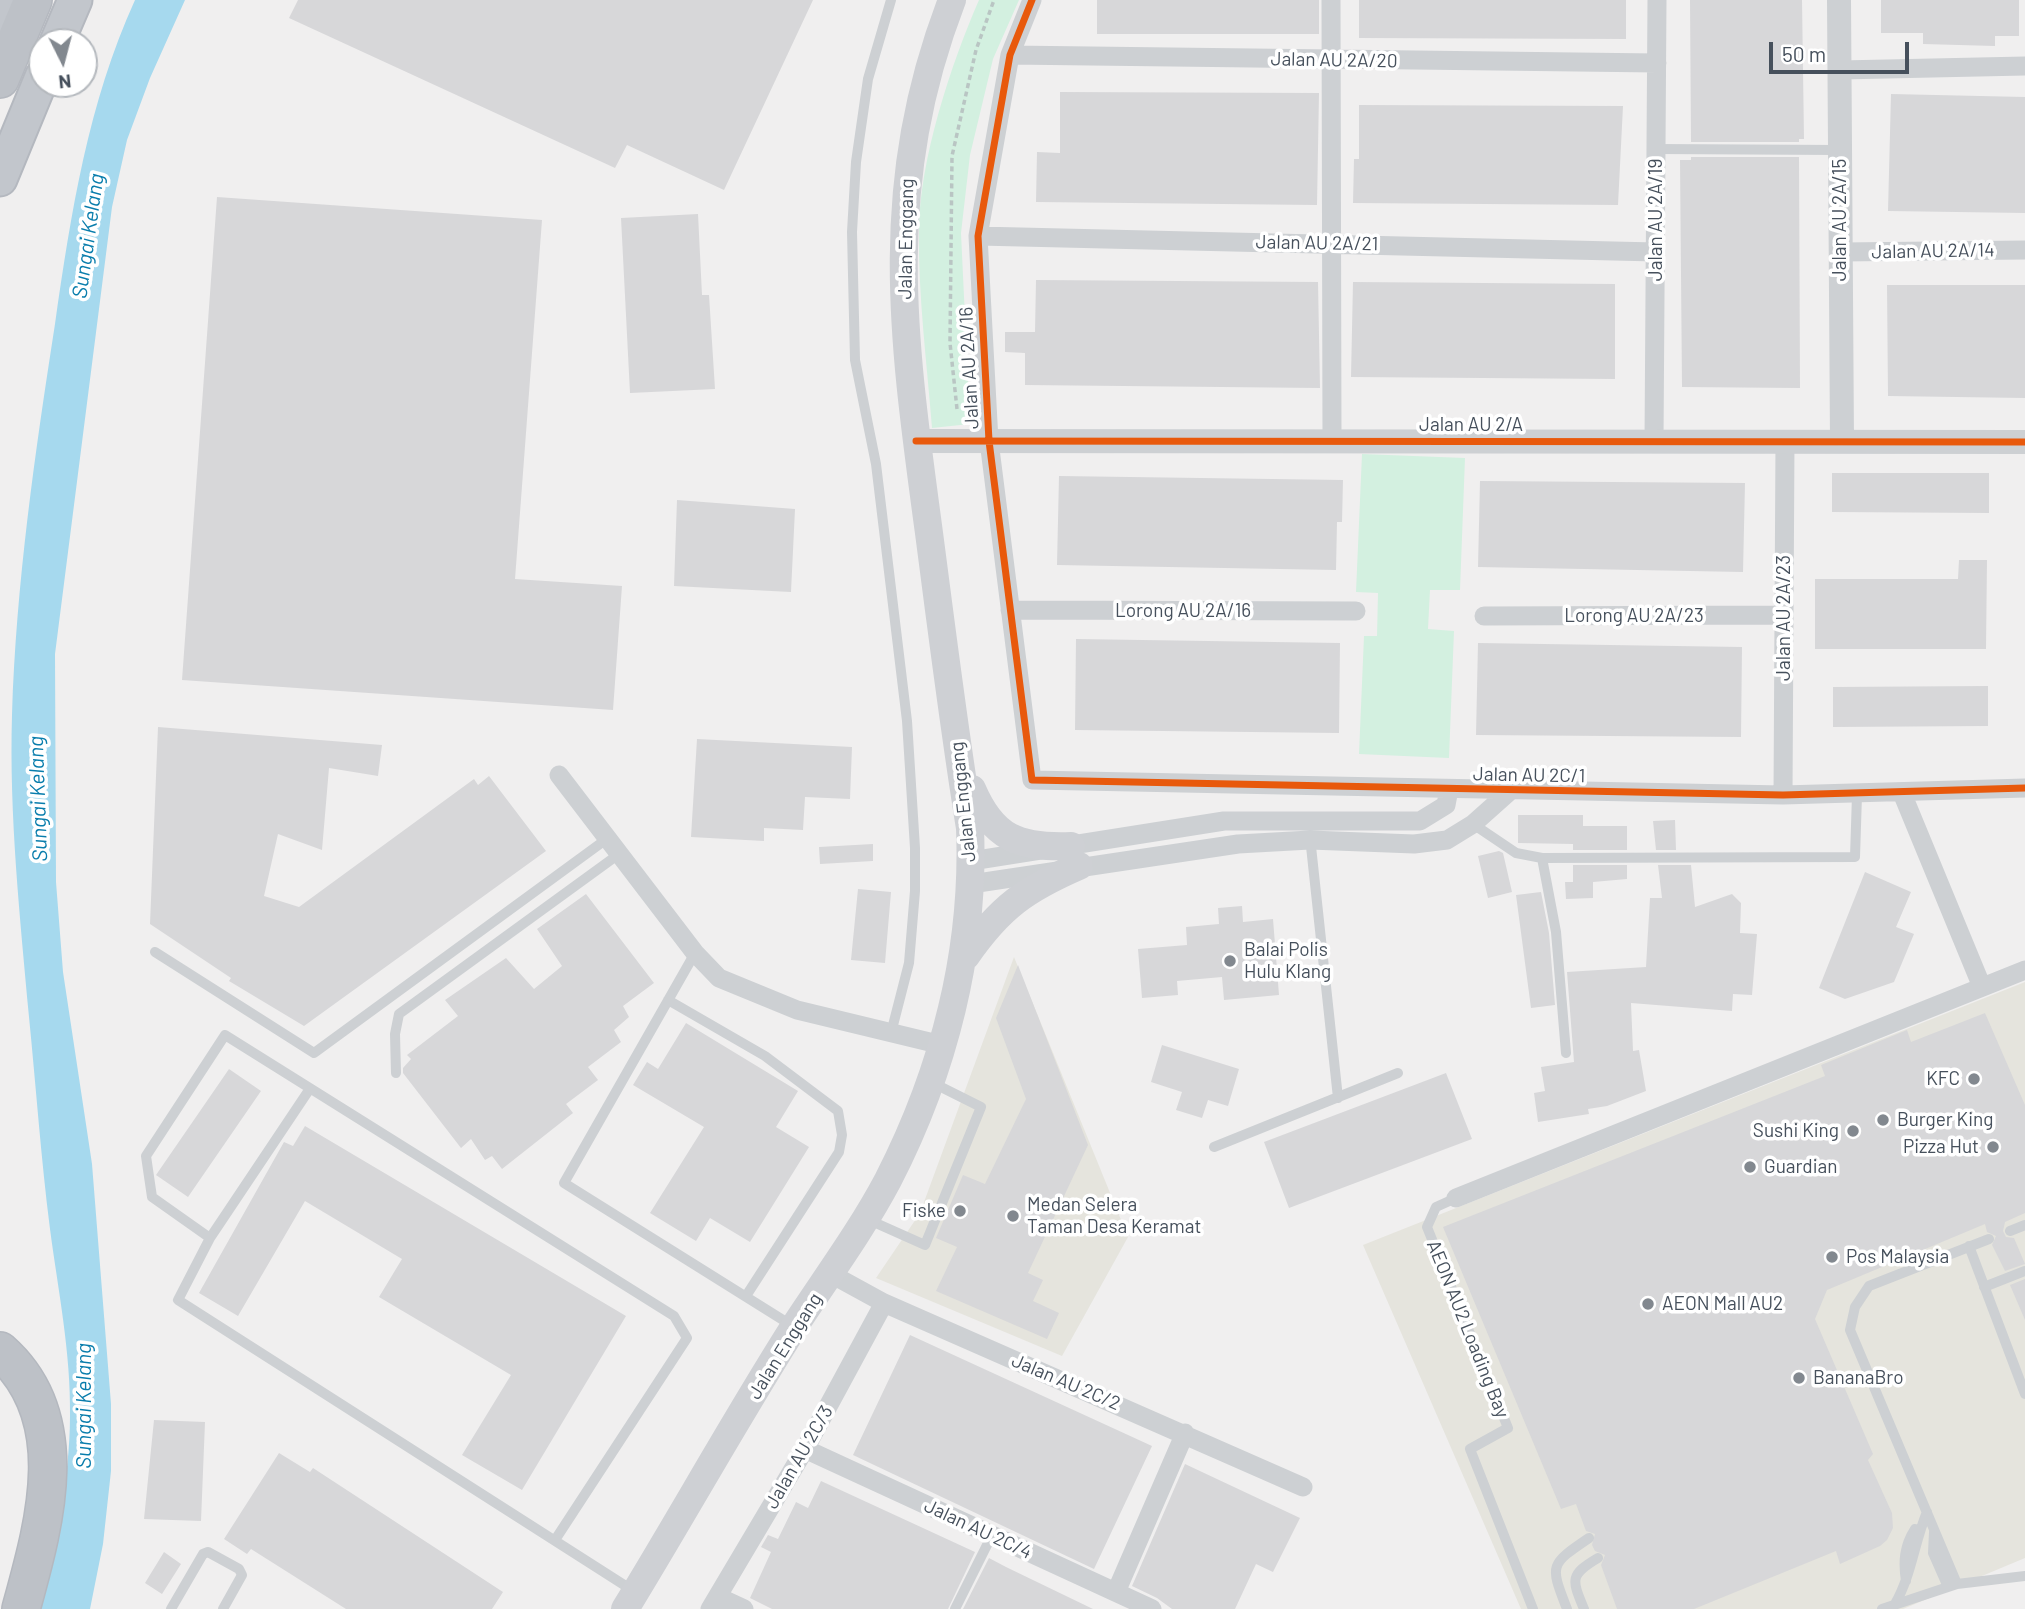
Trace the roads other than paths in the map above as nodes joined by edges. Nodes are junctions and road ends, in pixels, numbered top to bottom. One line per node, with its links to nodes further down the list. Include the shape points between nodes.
1 (12, 0): 10 (highway)
2 (33, 0): 17 (highway)
3 (75, 0): 11 (highway)
4 (891, 0): 59 (lane, via 868,79 852,232 855,360 877,478 907,721 915,848 909,963)
5 (953, 0): 32 (main road, Jalan Enggang, via 931,56 907,171 902,236)
6 (1032, 0): 12 (street, Jalan AU 2A/16)
7 (1331, 0): 13 (street)
8 (1657, 0): 14 (street, Jalan AU 2A/19)
9 (1839, 0): 16 (street, Jalan AU 2A/15)
10 (0, 27)
11 (63, 28)
12 (1010, 55): 13 (street, Jalan AU 2A/20); 22 (street, Jalan AU 2A/16)
13 (1330, 60): 14 (street, Jalan AU 2A/20); 23 (street)
14 (1657, 63): 19 (street, Jalan AU 2A/19)
15 (2025, 66): 16 (street)
16 (1839, 70): 20 (street, Jalan AU 2A/15)
17 (0, 79)
18 (33, 98): 21 (highway)
19 (1656, 149): 20 (lane); 25 (street, Jalan AU 2A/19)
20 (1840, 150): 26 (street, Jalan AU 2A/15)
21 (0, 179)
22 (978, 236): 23 (street, Jalan AU 2A/21); 28 (street, Jalan AU 2A/16)
23 (1332, 244): 25 (street, Jalan AU 2A/21); 29 (street)
24 (2025, 250): 26 (street, Jalan AU 2A/14)
25 (1656, 252): 30 (street, Jalan AU 2A/19)
26 (1841, 252): 27 (street, Jalan AU 2A/15)
27 (1842, 440): 31 (street, Jalan AU 2/A); 33 (street, Jalan AU 2/A)
28 (989, 441): 29 (street, Jalan AU 2/A); 32 (street, Jalan AU 2/A); 34 (street, Jalan AU 2A/16)
29 (1332, 441): 30 (street, Jalan AU 2/A)
30 (1654, 441): 31 (street, Jalan AU 2/A)
31 (1785, 441): 36 (street, Jalan AU 2A/23)
32 (916, 442): 38 (main road, Jalan Enggang)
33 (2025, 442)
34 (1010, 610): 35 (street, Lorong AU 2A/16); 40 (street, Jalan AU 2A/16)
35 (1356, 611)
36 (1784, 615): 37 (street, Lorong AU 2A/23); 45 (street, Jalan AU 2A/23)
37 (1484, 616)
38 (959, 757): 50 (main road, via 984,817 1000,831); 52 (main road, Jalan Enggang, via 970,828)
39 (559, 775): 49 (street)
40 (1032, 780): 42 (street, Jalan AU 2C/1)
41 (2025, 788): 44 (street, Jalan AU 2C/1)
42 (1449, 789): 43 (street, Jalan AU 2C/1); 48 (street, Jalan AU 2C/1, via 1446,805 1420,821)
43 (1510, 790): 45 (street, Jalan AU 2C/1); 47 (street, Jalan AU 2C/1)
44 (1902, 793): 46 (street, Jalan AU 2C/1); 57 (street)
45 (1783, 795): 46 (street, Jalan AU 2C/1)
46 (1857, 795): 51 (lane, via 1854,857)
47 (1473, 824): 48 (street, Jalan AU 2C/1, via 1447,840 1414,844); 51 (lane, via 1516,853)
48 (1309, 831): 50 (street, Jalan AU 2C/1, via 1238,844); 66 (lane)
49 (613, 846): 53 (lane, via 314,1053); 54 (street); 62 (lane, via 399,1014)
50 (1075, 856): 52 (street, Jalan AU 2C/1); 55 (main road, via 993,921)
51 (1542, 858): 61 (lane, via 1556,932)
52 (971, 873): 55 (main road, Jalan Enggang)
53 (155, 952)
54 (695, 953): 58 (lane); 59 (street, via 719,978 745,991 797,1010)
55 (965, 958): 60 (main road, Jalan Enggang)
56 (2025, 970): 57 (street)
57 (1982, 987): 68 (street)
58 (668, 1000): 78 (lane, via 765,1056 838,1111 839,1152); 78 (lane, via 564,1183)
59 (891, 1033): 60 (street)
60 (942, 1045): 64 (main road, Jalan Enggang)
61 (1566, 1053)
62 (396, 1073)
63 (1398, 1073): 66 (lane)
64 (930, 1082): 69 (main road, Jalan Enggang, via 920,1114); 69 (lane, via 981,1107 925,1245)
65 (309, 1090): 72 (lane); 72 (lane, via 225,1035 146,1156 152,1197); 89 (lane, via 674,1316 687,1338)
66 (1338, 1098): 67 (lane)
67 (1214, 1147)
68 (1456, 1198): 103 (lane, AEON AU2 Loading Bay, via 1436,1207 1427,1227 1508,1428 1470,1449)
69 (865, 1218): 76 (main road, Jalan Enggang)
70 (2025, 1225): 71 (lane)
71 (2010, 1231)
72 (210, 1238): 89 (lane, via 178,1300)
73 (1989, 1239): 74 (lane)
74 (1969, 1246): 77 (lane); 86 (lane, via 1869,1286 1855,1307 1850,1330)
75 (2025, 1271): 77 (lane)
76 (831, 1273): 79 (street, Jalan AU 2C/2); 80 (main road, Jalan Enggang)
77 (1984, 1287): 82 (lane)
78 (746, 1296): 80 (lane)
79 (884, 1303): 83 (street, Jalan AU 2C/2); 84 (street, Jalan AU 2C/3)
80 (794, 1327): 94 (main road, Jalan Enggang)
81 (0, 1351): 97 (highway, via 16,1366 40,1409 50,1467 44,1519)
82 (2025, 1394)
83 (1185, 1433): 85 (street, Jalan AU 2C/2); 93 (street)
84 (805, 1449): 87 (street, Jalan AU 2C/4); 95 (street, Jalan AU 2C/3)
85 (1303, 1487)
86 (1927, 1512): 92 (lane); 96 (lane, via 1915,1540 1913,1567)
87 (992, 1535): 93 (street, Jalan AU 2C/4); 101 (lane)
88 (1589, 1538): 104 (lane, via 1557,1563 1554,1574)
89 (555, 1539): 94 (lane)
90 (1598, 1558): 105 (lane, via 1575,1576 1573,1584)
91 (2025, 1576): 92 (lane)
92 (1953, 1586): 96 (lane)
93 (1116, 1592): 102 (street, Jalan AU 2C/4)
94 (630, 1601)
95 (714, 1603): 100 (street)
96 (1895, 1604): 106 (lane)
97 (21, 1609)
98 (171, 1609): 99 (lane, via 208,1552 242,1575)
99 (223, 1609)
100 (744, 1609)
101 (955, 1609)
102 (1152, 1609)
103 (1533, 1609)
104 (1567, 1609)
105 (1584, 1609)
106 (1882, 1609)

